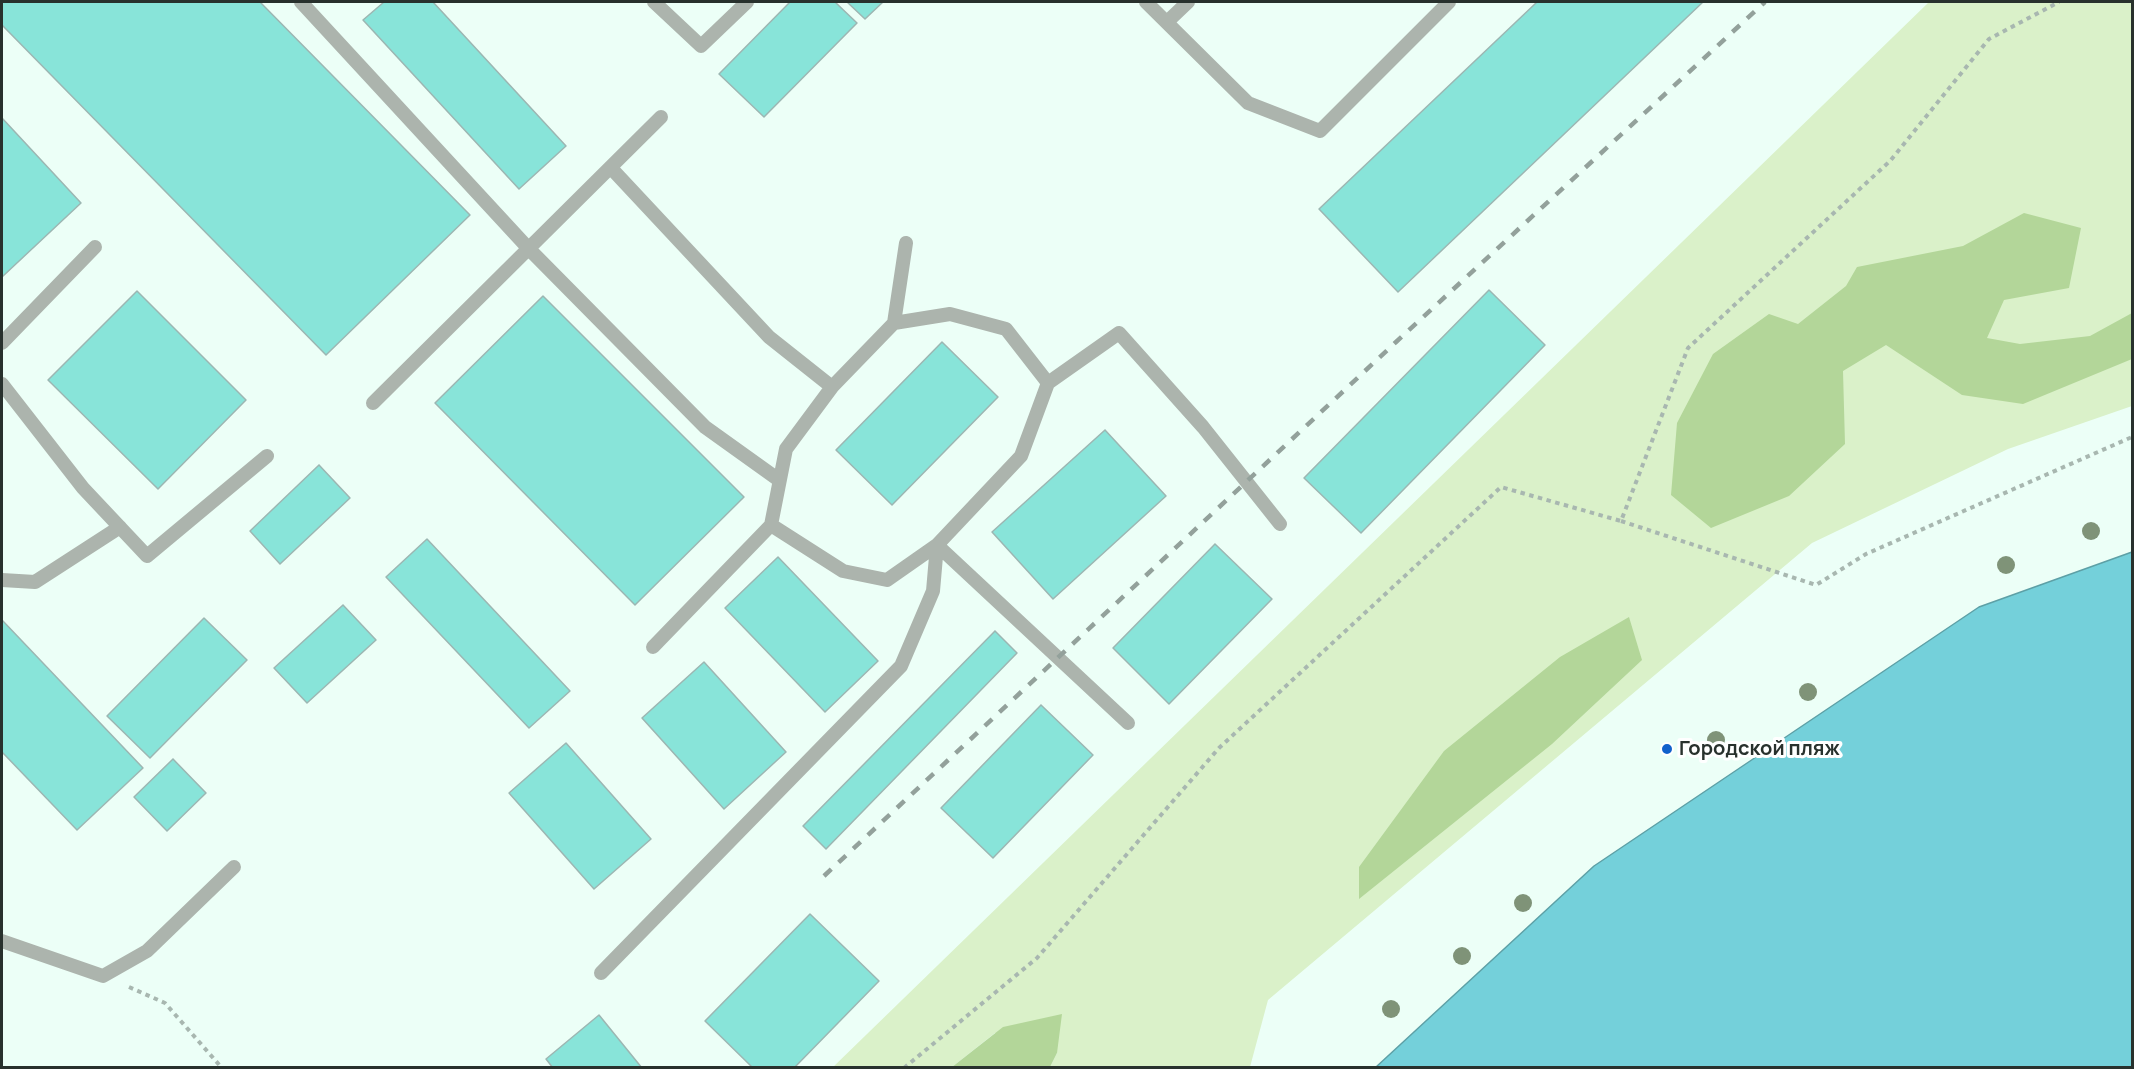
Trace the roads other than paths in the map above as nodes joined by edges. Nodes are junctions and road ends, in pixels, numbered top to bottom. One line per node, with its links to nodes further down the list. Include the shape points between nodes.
1 (301, 2): 12 (lane)
2 (654, 2): 3 (lane, via 701,46)
3 (747, 2)
4 (1146, 2): 7 (lane)
5 (1188, 2): 7 (lane)
6 (1449, 2): 7 (lane, via 1320,131 1248,103)
7 (1167, 22)
8 (661, 117): 9 (lane)
9 (610, 168): 12 (lane); 17 (lane, via 769,337)
10 (906, 243): 13 (lane)
11 (95, 247): 14 (lane)
12 (529, 249): 18 (lane); 20 (lane, via 705,427)
13 (894, 323): 15 (lane, via 950,314 1006,329); 17 (lane)
14 (2, 343)
15 (1048, 383): 21 (lane, via 1119,333 1203,427); 24 (lane, via 1022,456)
16 (2, 384): 23 (lane, via 83,488)
17 (832, 387): 20 (lane, via 786,449)
18 (373, 403)
19 (267, 456): 23 (lane, via 147,556)
20 (779, 480): 22 (lane)
21 (1280, 524)
22 (771, 525): 24 (lane, via 843,571 887,580); 26 (lane)
23 (120, 527): 25 (lane, via 35,582)
24 (937, 545): 27 (lane); 30 (lane, via 933,591 901,666)
25 (2, 580)
26 (653, 647)
27 (1128, 723)
28 (234, 867): 29 (lane, via 147,951 104,976)
29 (2, 941)
30 (602, 973)

